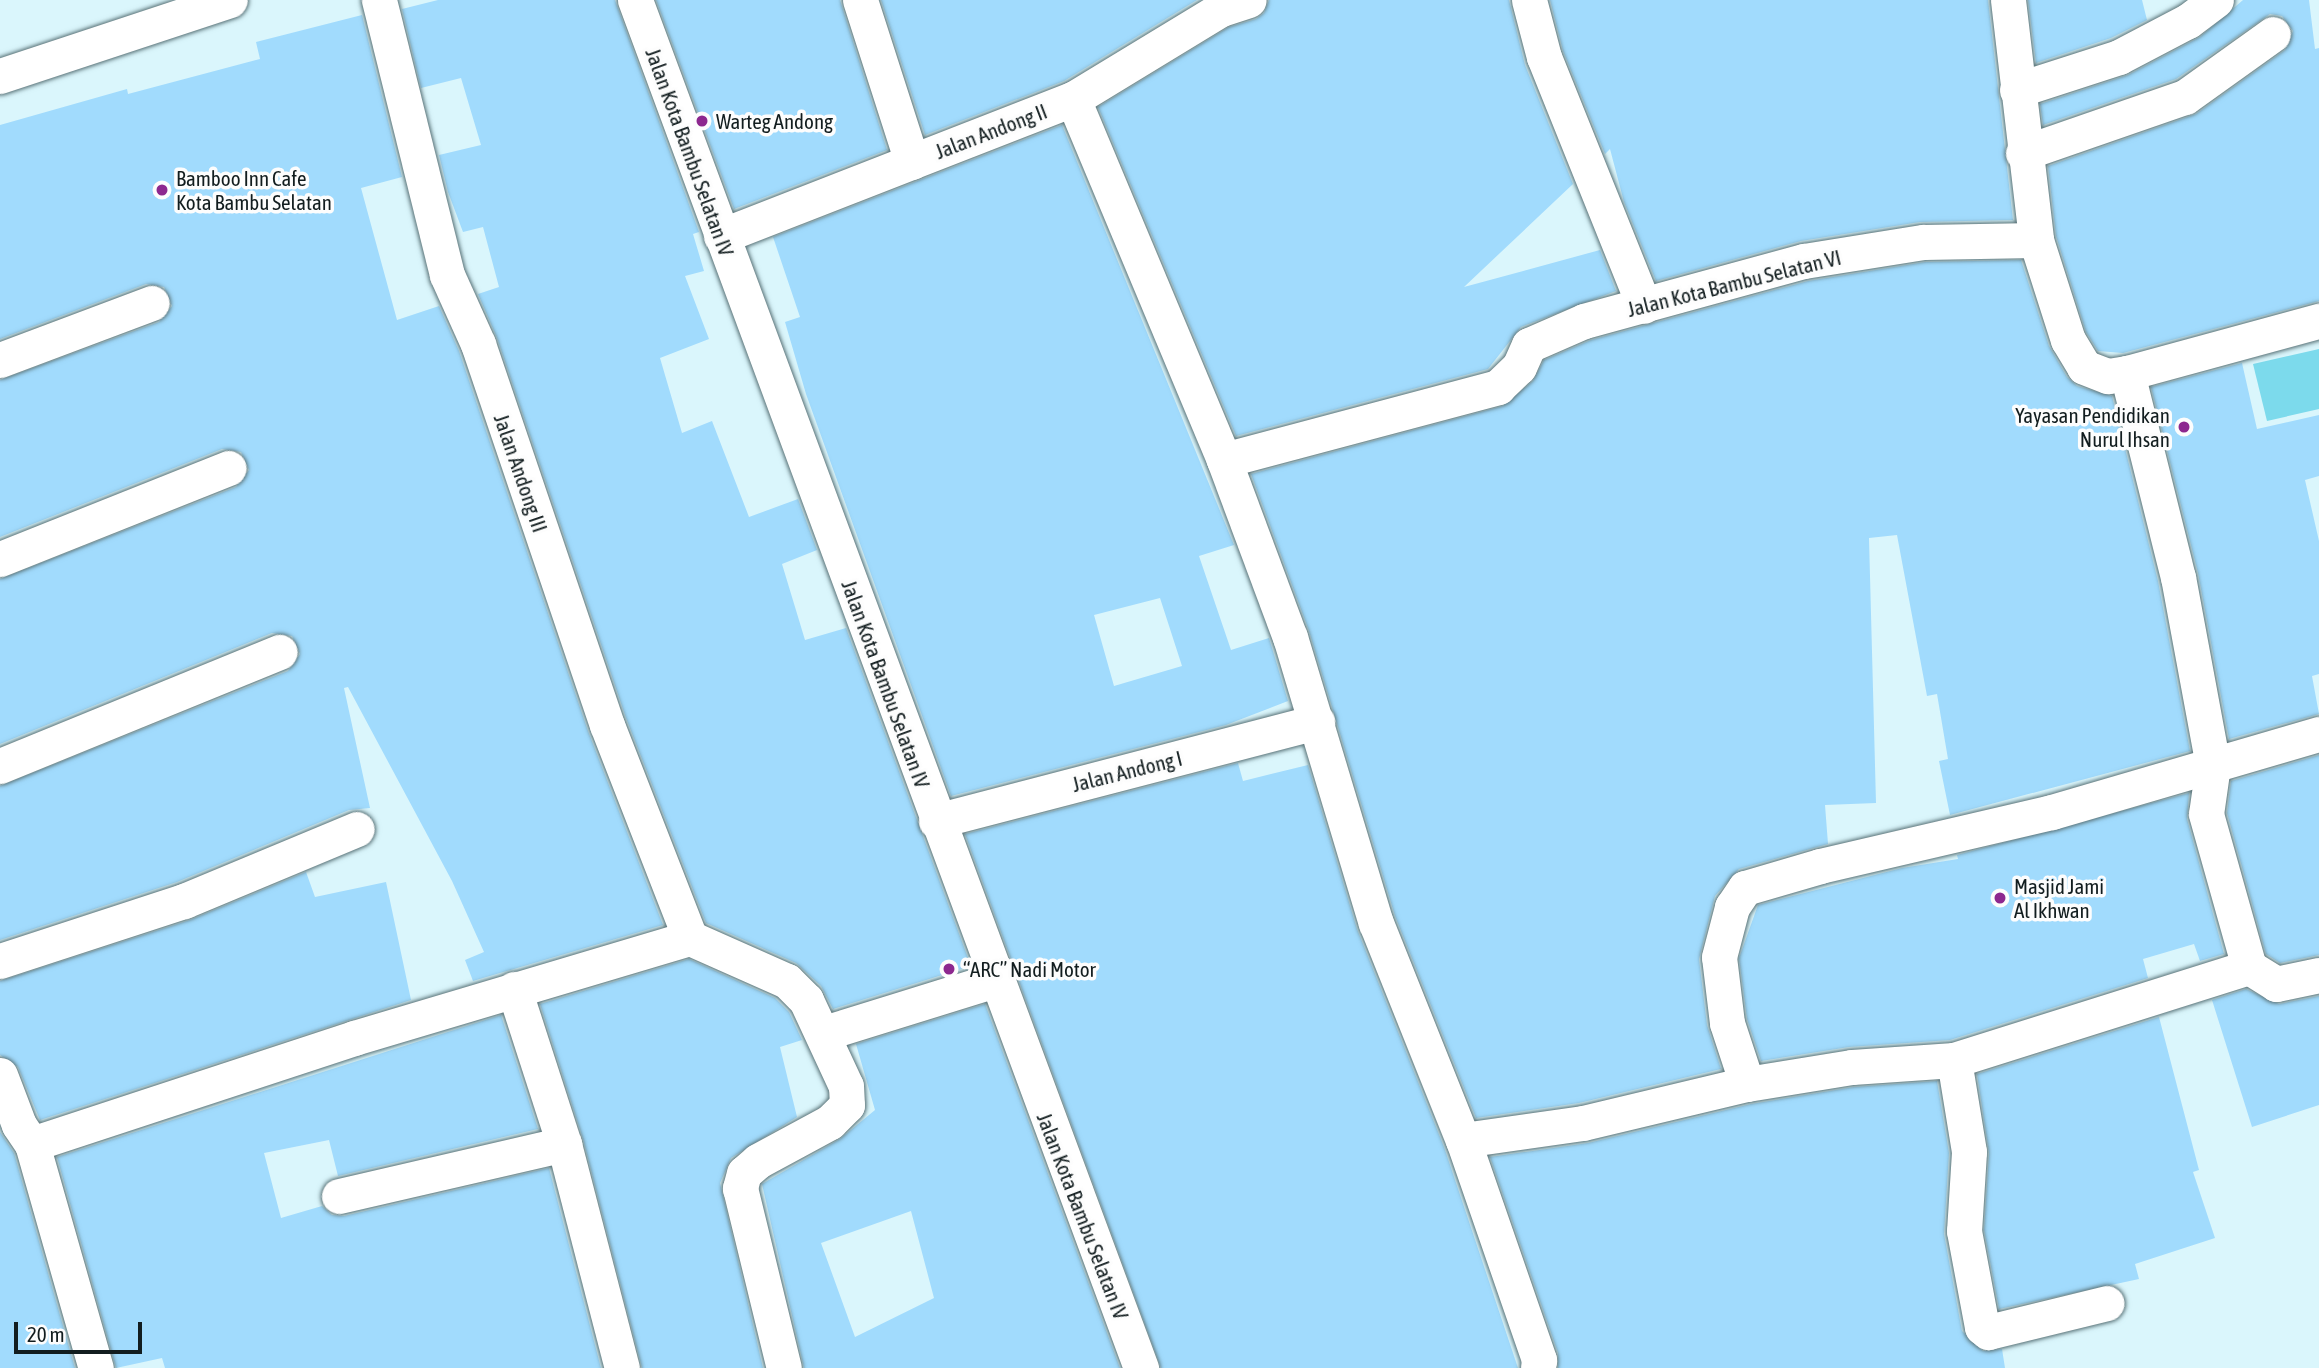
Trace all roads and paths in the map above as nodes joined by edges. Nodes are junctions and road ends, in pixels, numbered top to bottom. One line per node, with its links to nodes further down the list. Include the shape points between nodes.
1 (230, 0): 11 (street)
2 (379, 0): 33 (street, Jalan Andong III, via 447,275 478,344 607,725)
3 (635, 0): 16 (street, Jalan Kota Bambu Selatan IV)
4 (860, 0): 15 (street)
5 (1249, 0): 9 (street, Jalan Andong II)
6 (1528, 0): 19 (street, via 1544,57)
7 (2008, 0): 12 (street)
8 (2216, 0): 12 (street, via 2119,58)
9 (1191, 13): 13 (street, Jalan Andong II)
10 (2273, 34): 14 (street, via 2185,97)
11 (0, 76)
12 (2017, 90): 14 (street)
13 (1073, 99): 15 (street, Jalan Andong II); 23 (street)
14 (2023, 153): 17 (street)
15 (912, 162): 16 (street, Jalan Andong II)
16 (721, 236): 31 (street, Jalan Kota Bambu Selatan IV)
17 (2036, 240): 19 (street, Jalan Kota Bambu Selatan VI, via 1923,242 1804,261); 22 (street, via 2068,340 2084,368 2108,376)
18 (152, 303): 21 (street)
19 (1644, 306): 23 (street, Jalan Kota Bambu Selatan VI, via 1584,321 1529,345 1519,368 1498,387)
20 (2319, 321): 22 (street)
21 (0, 360)
22 (2127, 373): 29 (street, via 2178,577)
23 (1224, 460): 27 (street)
24 (229, 468): 25 (street)
25 (0, 559)
26 (279, 652): 30 (street)
27 (1317, 722): 31 (street, Jalan Andong I); 43 (street, via 1376,923)
28 (2319, 734): 29 (street)
29 (2213, 765): 35 (street, via 2206,814); 42 (street, via 2052,812 1745,888 1732,907 1719,957 1727,1023)
30 (0, 766)
31 (936, 821): 37 (street, Jalan Kota Bambu Selatan IV)
32 (357, 829): 34 (street, via 184,901)
33 (690, 938): 38 (street); 39 (street, via 787,981 806,1000)
34 (0, 961)
35 (2249, 967): 36 (street, via 2276,984); 40 (street)
36 (2319, 975)
37 (995, 980): 39 (street); 51 (street, Jalan Kota Bambu Selatan IV)
38 (514, 989): 44 (street); 45 (street)
39 (824, 1033): 50 (street, via 840,1065 847,1105 830,1122 758,1161 744,1172 740,1188)
40 (1954, 1060): 42 (street, via 1852,1067); 47 (street, via 1969,1152 1964,1231 1982,1327 1988,1332)
41 (0, 1075): 44 (street)
42 (1747, 1084): 43 (street, via 1583,1123)
43 (1463, 1140): 52 (street)
44 (39, 1141): 48 (street)
45 (564, 1144): 46 (street); 49 (street)
46 (339, 1196)
47 (2107, 1303)
48 (96, 1368)
49 (622, 1368)
50 (784, 1368)
51 (1141, 1368)
52 (1538, 1368)

